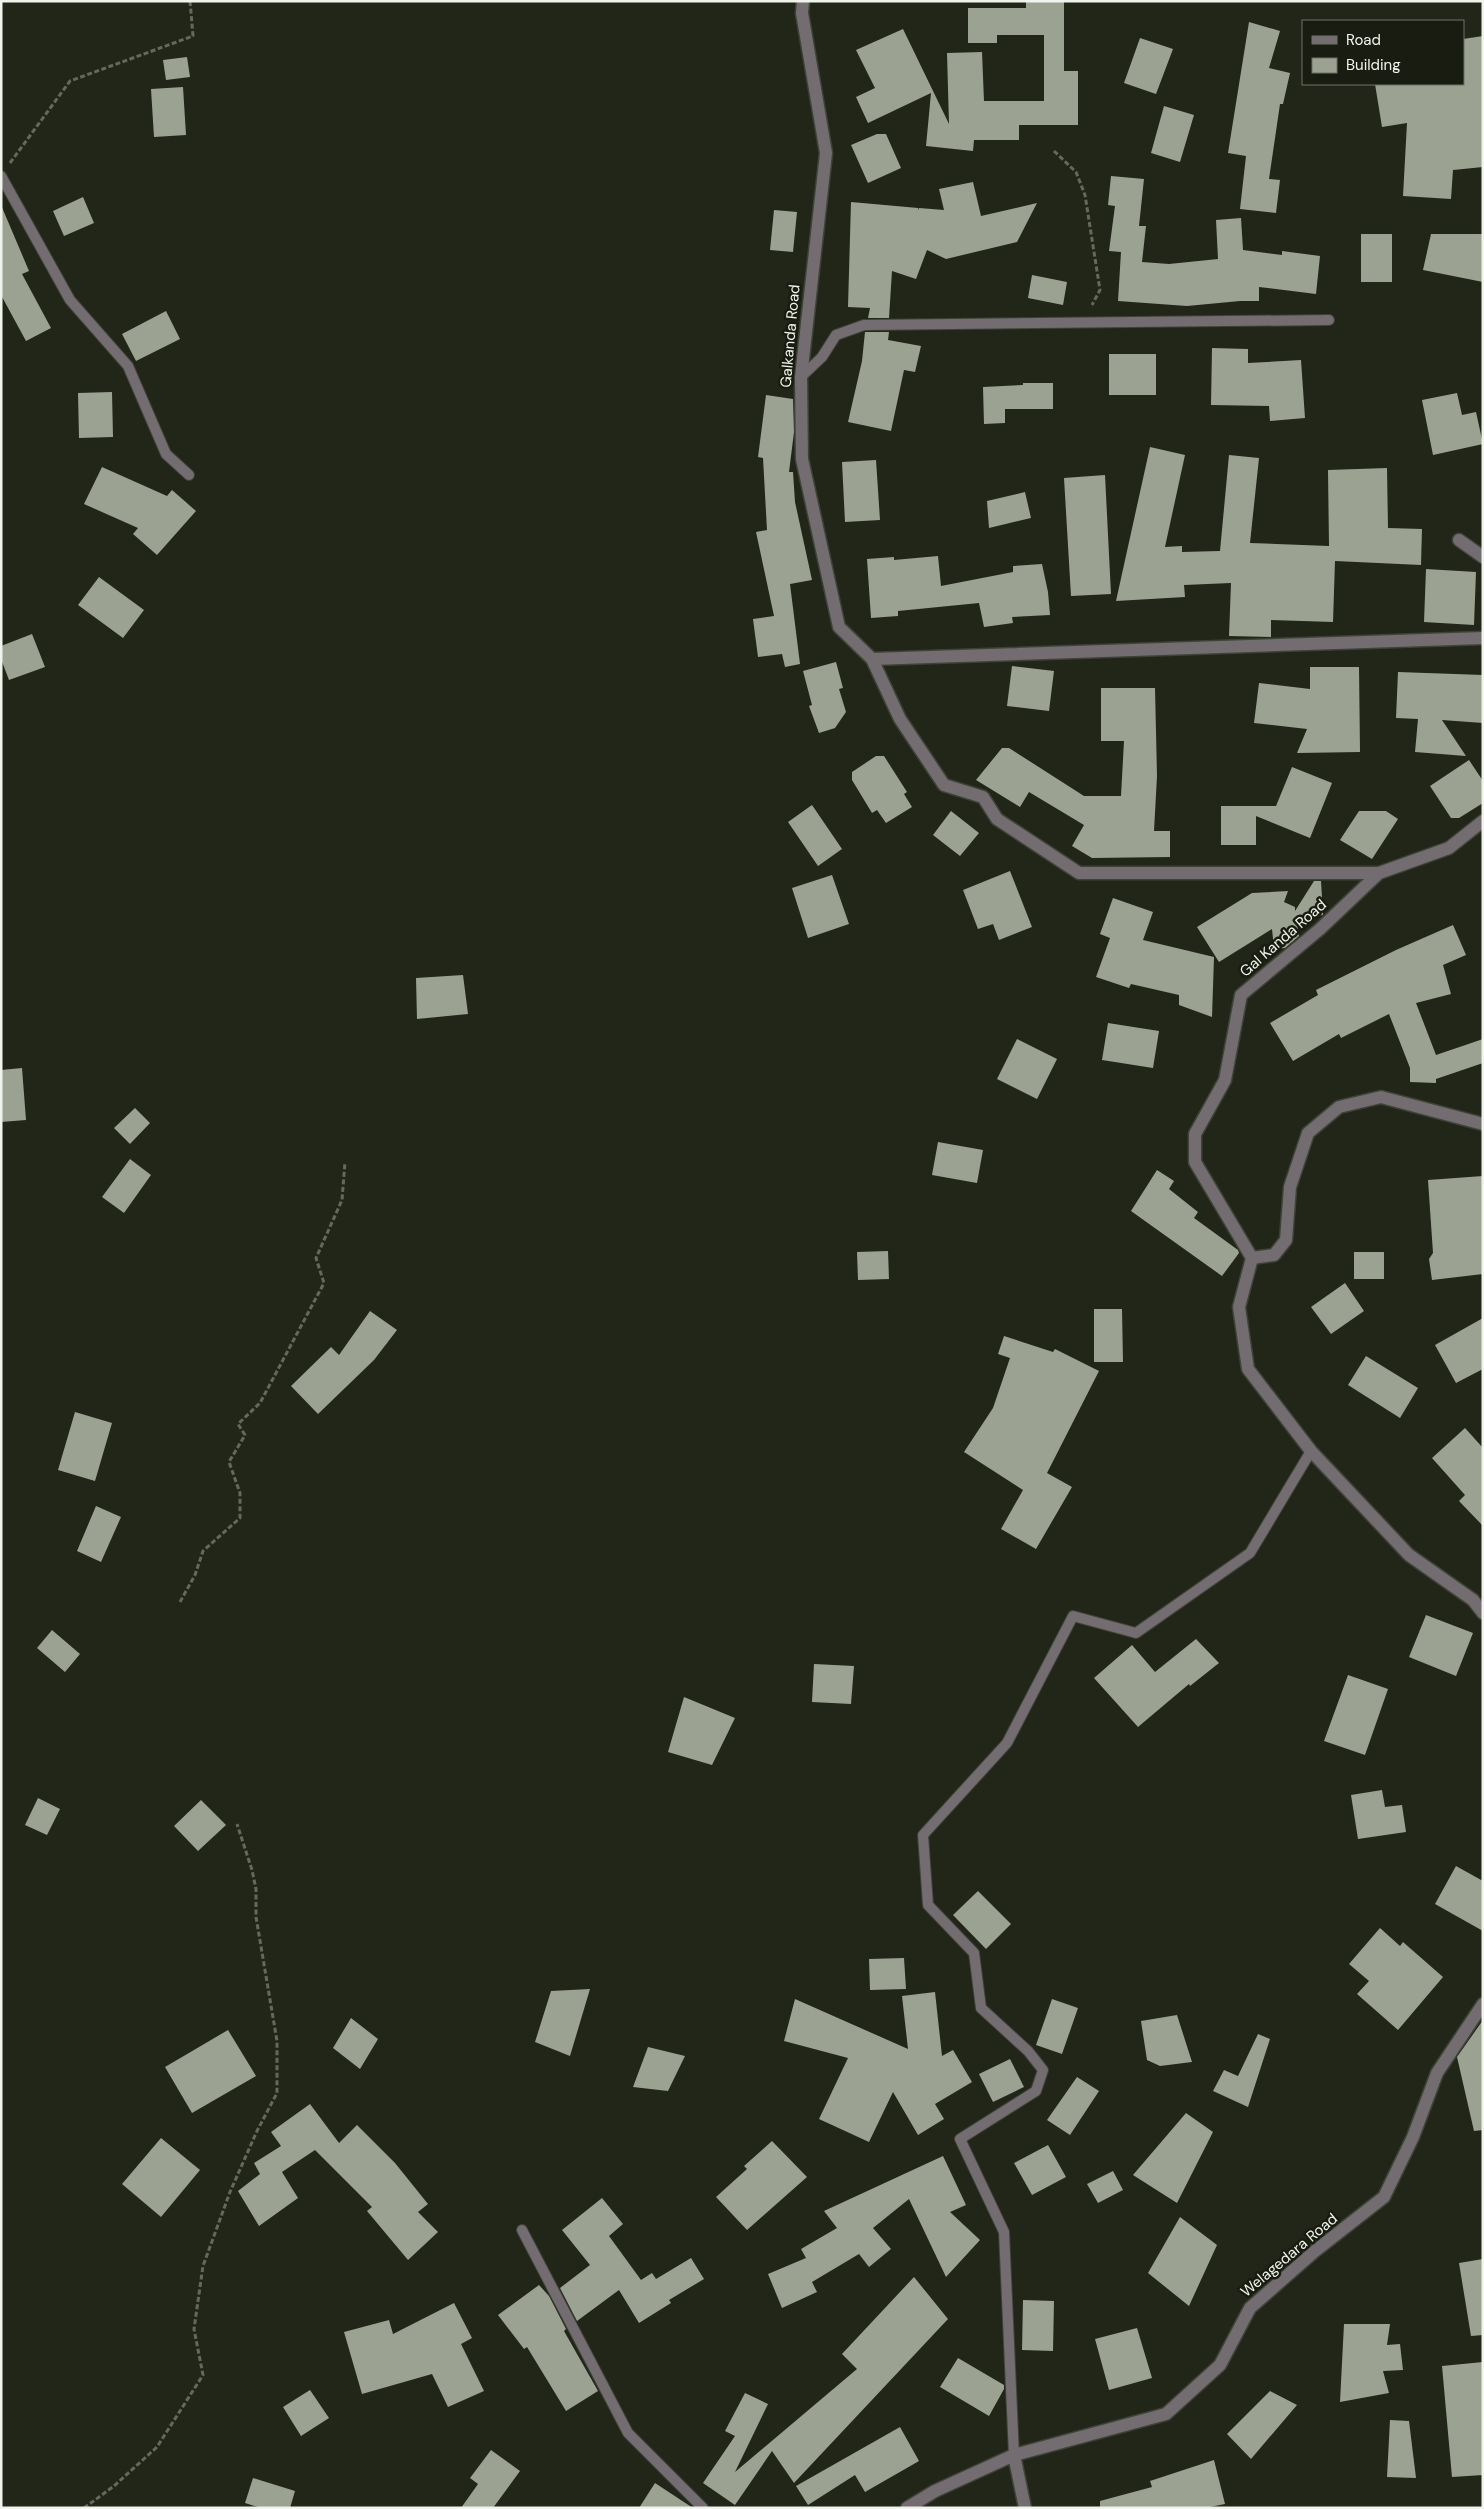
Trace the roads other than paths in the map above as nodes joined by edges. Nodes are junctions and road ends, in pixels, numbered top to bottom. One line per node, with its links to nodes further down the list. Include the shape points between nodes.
1 (803, 1): 4 (street, Galkanda Road, via 802,13 826,153)
2 (4, 171): 5 (lane, via 70,300 128,366 166,454)
3 (1329, 320): 4 (lane, via 864,325 836,335 822,357)
4 (801, 377): 9 (street, Galkanda Road, via 802,459 839,627)
5 (189, 475)
6 (1459, 540): 7 (street)
7 (1483, 557)
8 (1483, 638): 9 (street)
9 (872, 659): 11 (street, via 900,719 944,786 982,797 997,819 1079,873)
10 (1483, 821): 11 (street, Gal Kanda Road, via 1449,848)
11 (1379, 873): 13 (street, Gal Kanda Road, via 1320,929 1241,995 1226,1080 1194,1134 1195,1162)
12 (1483, 1124): 13 (street, via 1381,1097 1339,1107 1308,1133 1290,1187 1286,1240 1274,1255)
13 (1252, 1258): 14 (street, via 1239,1308 1248,1368)
14 (1311, 1451): 15 (street, via 1410,1555 1473,1600); 18 (lane, via 1250,1553 1136,1633 1073,1616 1007,1743 923,1836 928,1905 974,1953 981,2008 1043,2070 1036,2091 960,2139 1004,2232)
15 (1483, 1614)
16 (1483, 2004): 18 (street, Welagedara Road, via 1437,2072 1384,2197 1250,2308 1220,2365 1166,2414)
17 (522, 2230): 19 (lane, via 628,2433)
18 (1014, 2455): 20 (street, Welagedara Road, via 935,2491); 21 (street)
19 (703, 2508)
20 (907, 2508)
21 (1025, 2508)

